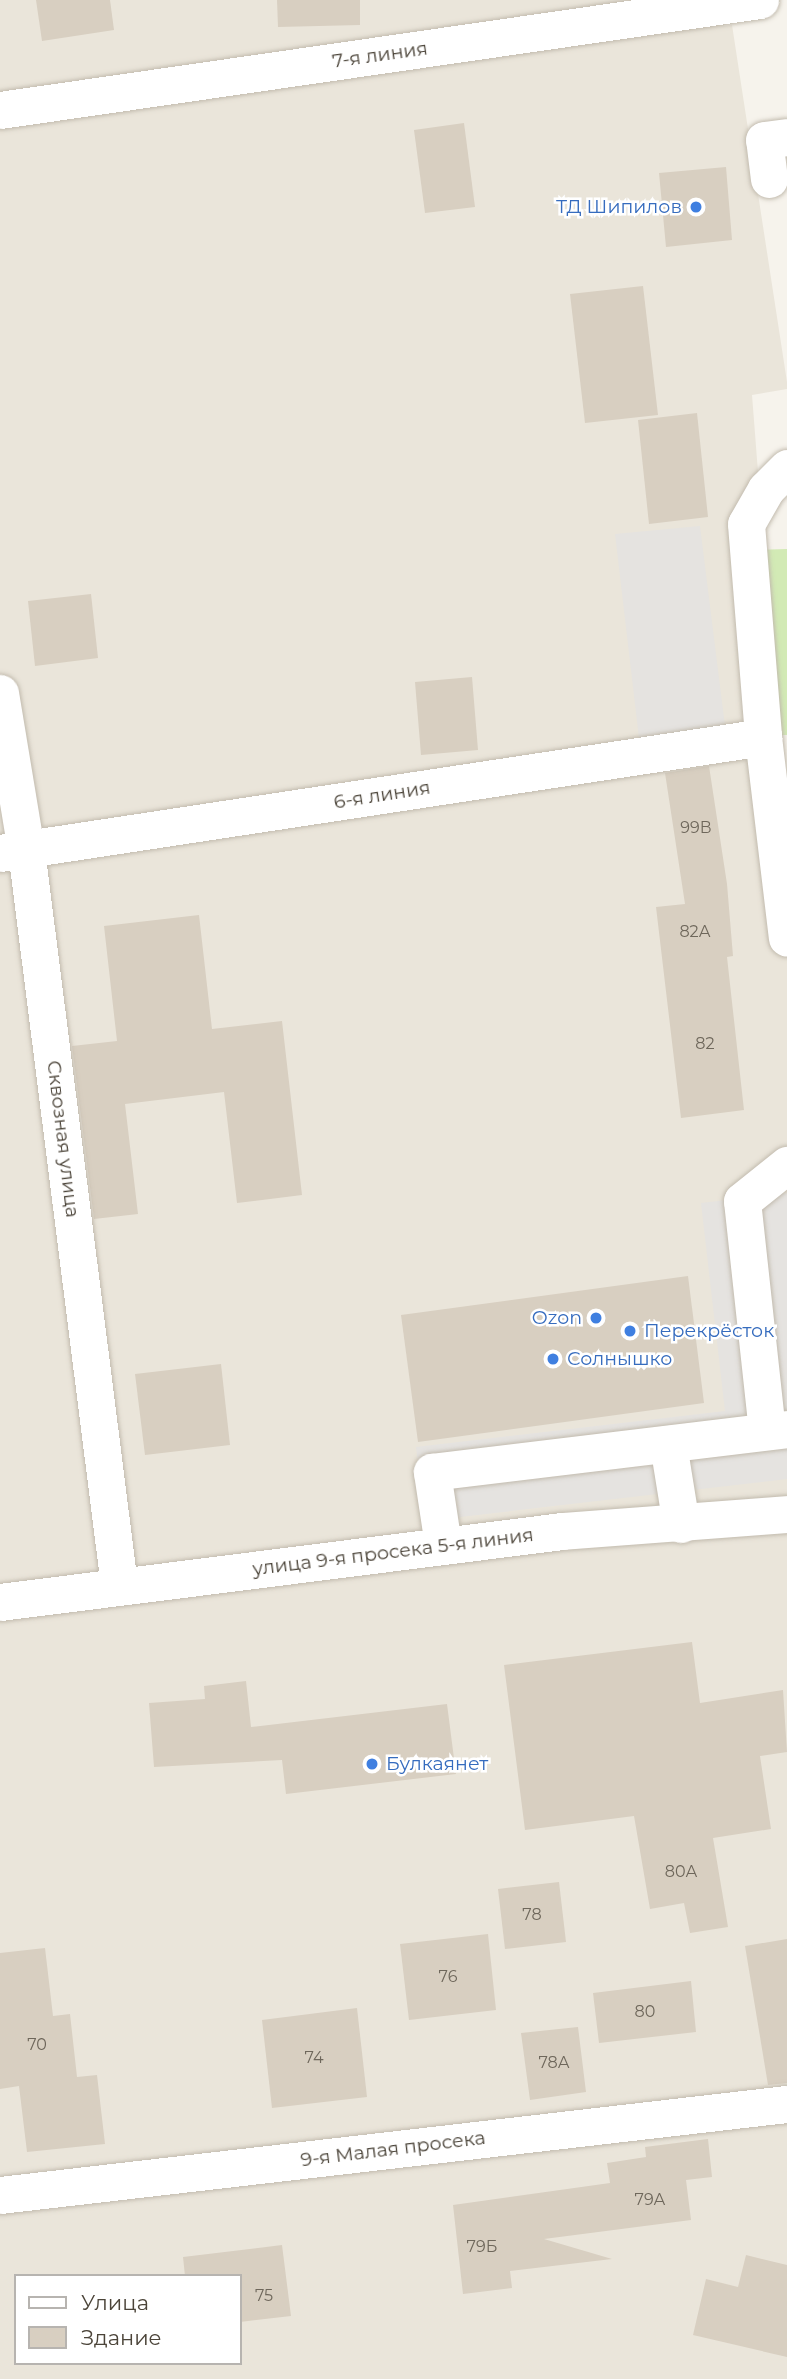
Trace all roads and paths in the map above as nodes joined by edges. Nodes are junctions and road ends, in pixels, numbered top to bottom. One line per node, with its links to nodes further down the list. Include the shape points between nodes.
1 (760, 0): 2 (street, 7-я линия)
2 (0, 110)
3 (787, 137): 4 (street, via 764,140)
4 (769, 179)
5 (787, 468): 7 (street, via 766,489 746,524)
6 (0, 694): 8 (street, Сквозная улица)
7 (764, 737): 8 (street, 6-я линия); 9 (street)
8 (13, 851): 16 (street, Сквозная улица)
9 (787, 938)
10 (787, 1165): 11 (street, via 742,1200)
11 (777, 1430): 12 (street)
12 (668, 1444): 14 (street); 15 (street, via 432,1472)
13 (787, 1514): 14 (street, улица 9-я просека 5-я линия)
14 (681, 1524): 15 (street, улица 9-я просека 5-я линия)
15 (443, 1545): 16 (street, улица 9-я просека 5-я линия)
16 (120, 1585): 17 (street, улица 9-я просека 5-я линия)
17 (0, 1602)
18 (787, 2104): 19 (street, 9-я Малая просека)
19 (0, 2195)

